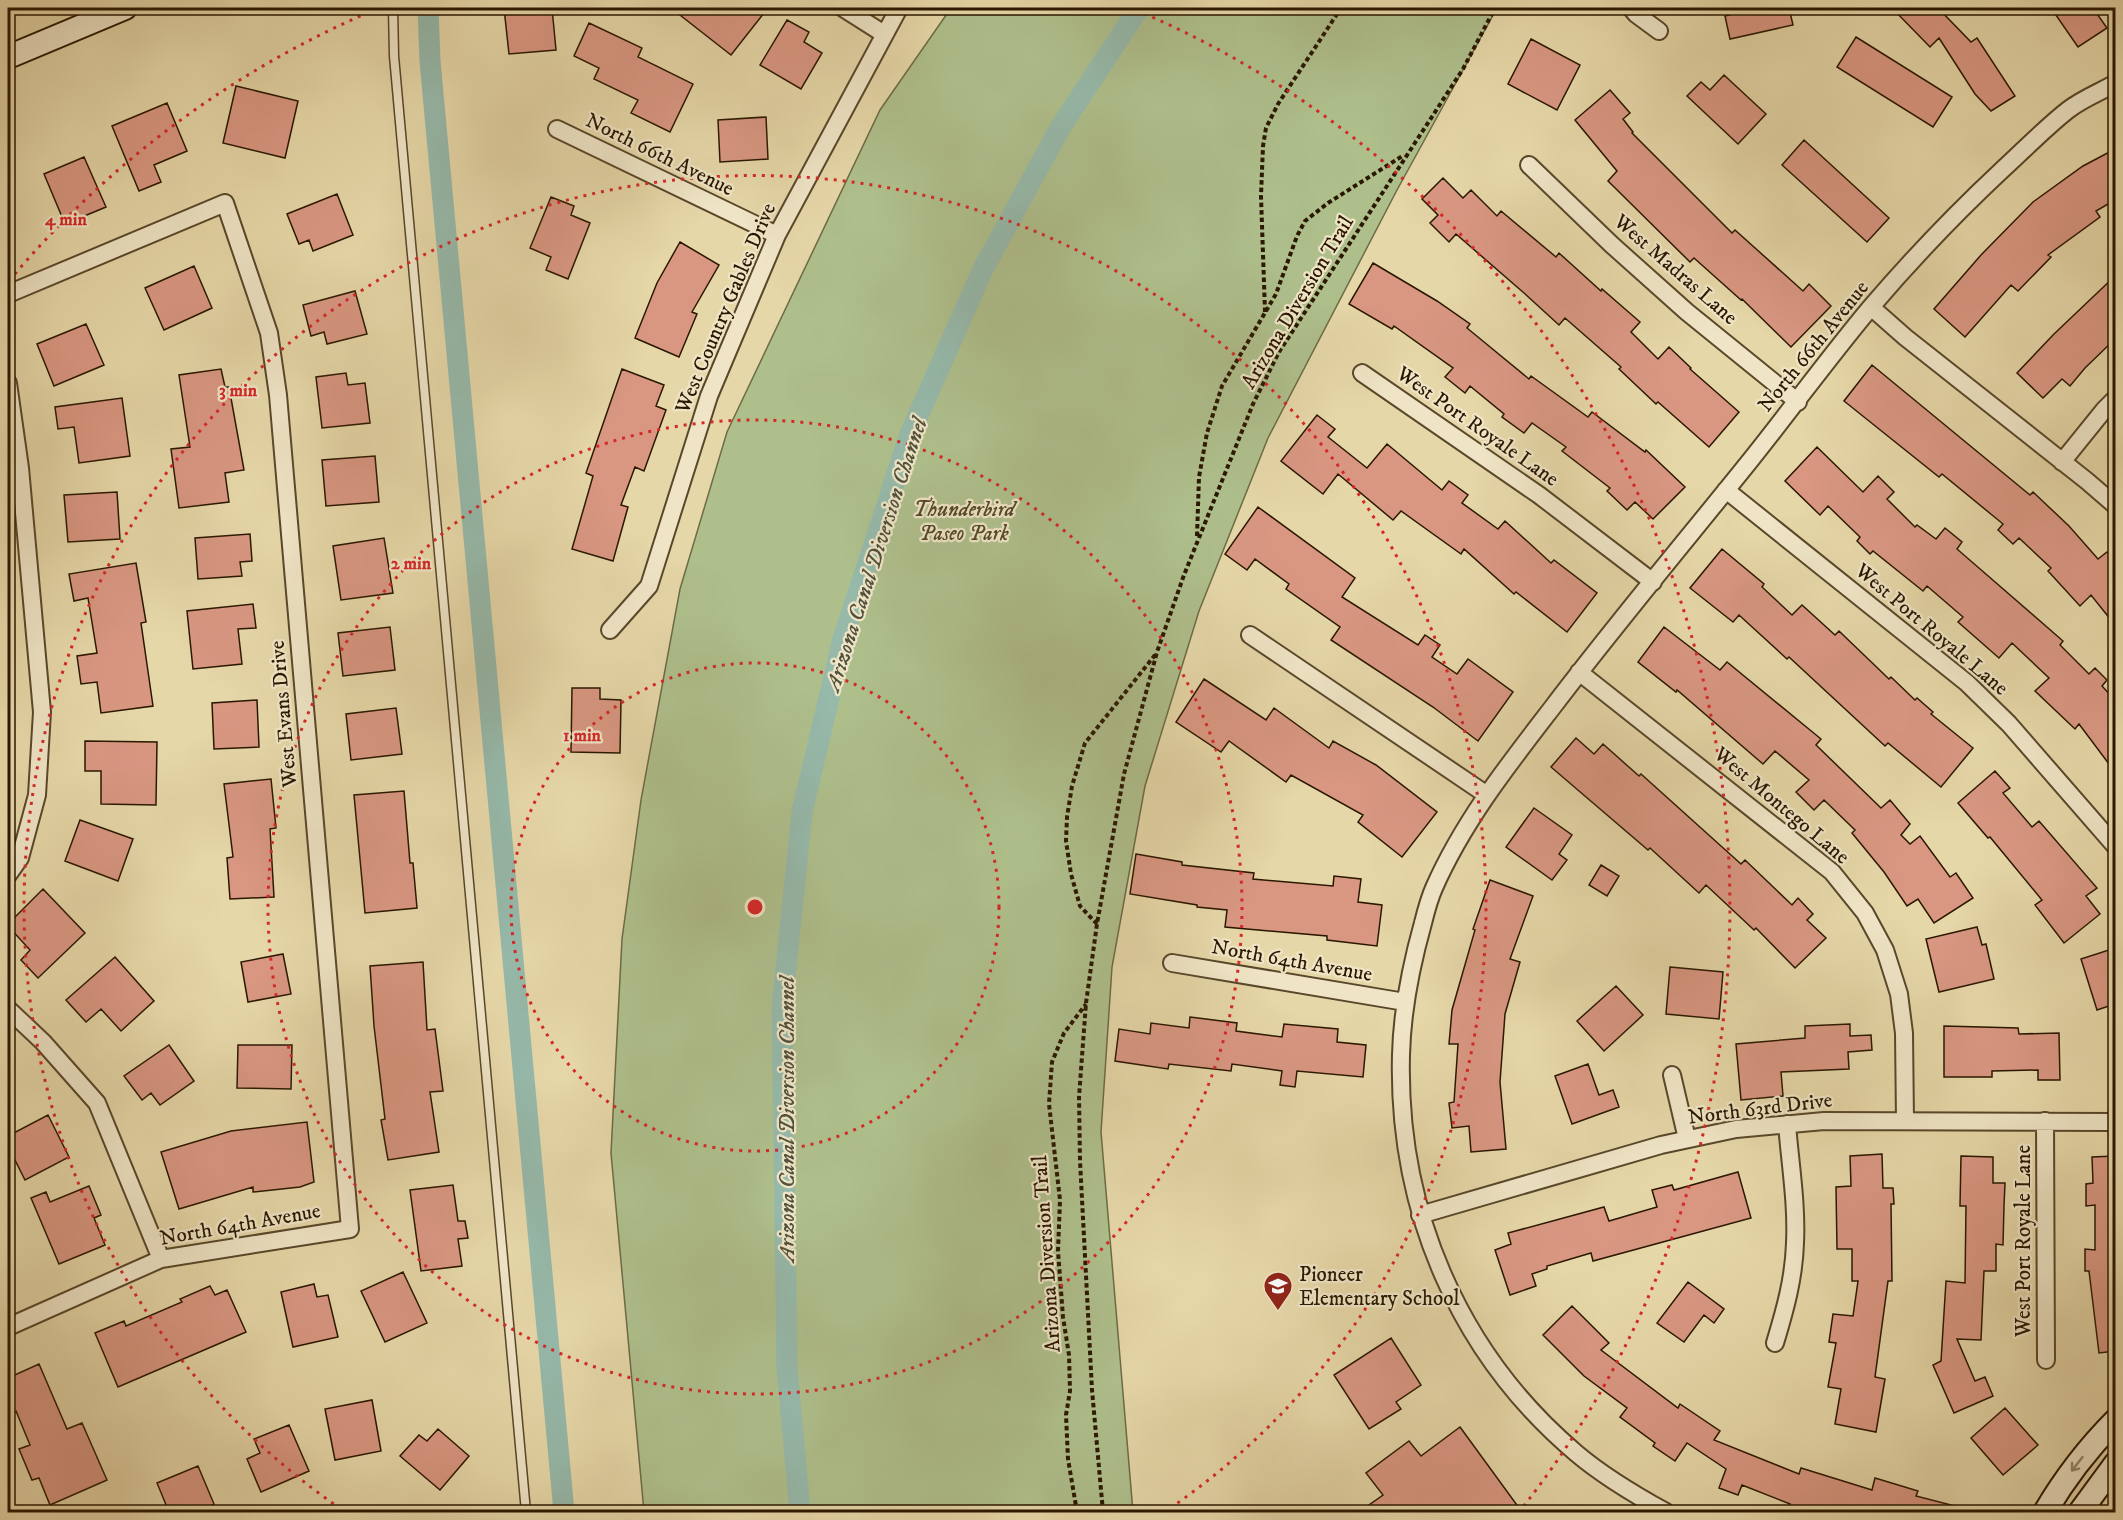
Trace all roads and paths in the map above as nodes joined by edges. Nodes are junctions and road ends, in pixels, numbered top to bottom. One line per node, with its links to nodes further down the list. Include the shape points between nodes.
1 (125, 8): 10 (street)
2 (393, 8): 54 (lane)
3 (843, 8): 9 (street)
4 (899, 8): 9 (street, West Country Gables Drive)
5 (1341, 8): 18 (path, Arizona Diversion Trail, via 1266,129 1261,196)
6 (1495, 8): 13 (path, Arizona Diversion Trail, via 1463,69)
7 (1631, 8): 8 (street)
8 (1659, 31)
9 (884, 34): 15 (street, West Country Gables Drive)
10 (8, 57)
11 (2115, 83): 17 (street, North 66th Avenue, via 2062,115 1962,207)
12 (557, 129): 15 (street, North 66th Avenue)
13 (1407, 153): 18 (path, Arizona Diversion Trail, via 1305,221); 26 (path, Arizona Diversion Trail, via 1279,352 1253,404)
14 (1529, 165): 22 (street, West Madras Lane, via 1662,290)
15 (777, 235): 28 (street, West Country Gables Drive, via 709,396 649,586)
16 (8, 294): 47 (street, West Evans Drive, via 225,203 269,333 278,395)
17 (1871, 307): 22 (street, North 66th Avenue); 23 (street)
18 (1265, 312): 26 (path, Arizona Diversion Trail, via 1222,386 1207,434 1199,477)
19 (1362, 373): 27 (street, West Port Royale Lane, via 1539,495)
20 (8, 383): 34 (street, via 20,468 42,712 37,795 20,858)
21 (2115, 398): 23 (street)
22 (1798, 402): 24 (street, North 66th Avenue)
23 (2062, 462): 25 (street)
24 (1726, 490): 27 (street, North 66th Avenue); 33 (street, West Port Royale Lane, via 1967,683 2009,724)
25 (2115, 506)
26 (1197, 540): 30 (path, Arizona Diversion Trail)
27 (1653, 582): 31 (street, North 66th Avenue)
28 (610, 630)
29 (1250, 635): 32 (street)
30 (1157, 652): 35 (path, Arizona Diversion Trail, via 1124,774); 35 (path, Arizona Diversion Trail, via 1085,743 1072,786 1066,841 1071,874 1080,906)
31 (1579, 672): 32 (street, North 66th Avenue); 41 (street, West Montego Lane, via 1832,872 1865,913 1885,950 1899,994 1904,1032)
32 (1487, 795): 37 (street, North 66th Avenue, via 1432,892)
33 (2115, 847)
34 (8, 875)
35 (1097, 924): 38 (path, Arizona Diversion Trail)
36 (1172, 963): 37 (street, North 64th Avenue)
37 (1405, 1002): 46 (street, North 66th Avenue, via 1401,1110)
38 (1086, 1003): 55 (path, Arizona Diversion Trail, via 1064,1033 1056,1052 1049,1104 1060,1200 1058,1251 1070,1391 1066,1415 1068,1459); 56 (path, Arizona Diversion Trail, via 1079,1097 1080,1161)
39 (8, 1010): 48 (street, via 43,1042 96,1103)
40 (1672, 1075): 45 (street)
41 (1905, 1121): 42 (street, North 63rd Drive); 44 (street, North 63rd Drive)
42 (2045, 1121): 43 (street, North 63rd Drive); 51 (street, West Port Royale Lane)
43 (2115, 1122)
44 (1787, 1124): 45 (street, North 63rd Drive); 50 (street, via 1796,1243)
45 (1688, 1139): 46 (street, North 63rd Drive)
46 (1420, 1215): 57 (street, North 66th Avenue, via 1457,1307 1511,1387 1578,1455)
47 (350, 1229): 48 (street, North 64th Avenue)
48 (161, 1259): 49 (street, North 64th Avenue)
49 (8, 1328)
50 (1775, 1343)
51 (2046, 1360)
52 (2115, 1420): 58 (street, one-way to 58, via 2069,1474)
53 (2115, 1463): 59 (street)
54 (526, 1512)
55 (1077, 1512)
56 (1103, 1512)
57 (1666, 1512)
58 (2045, 1512)
59 (2080, 1512)

